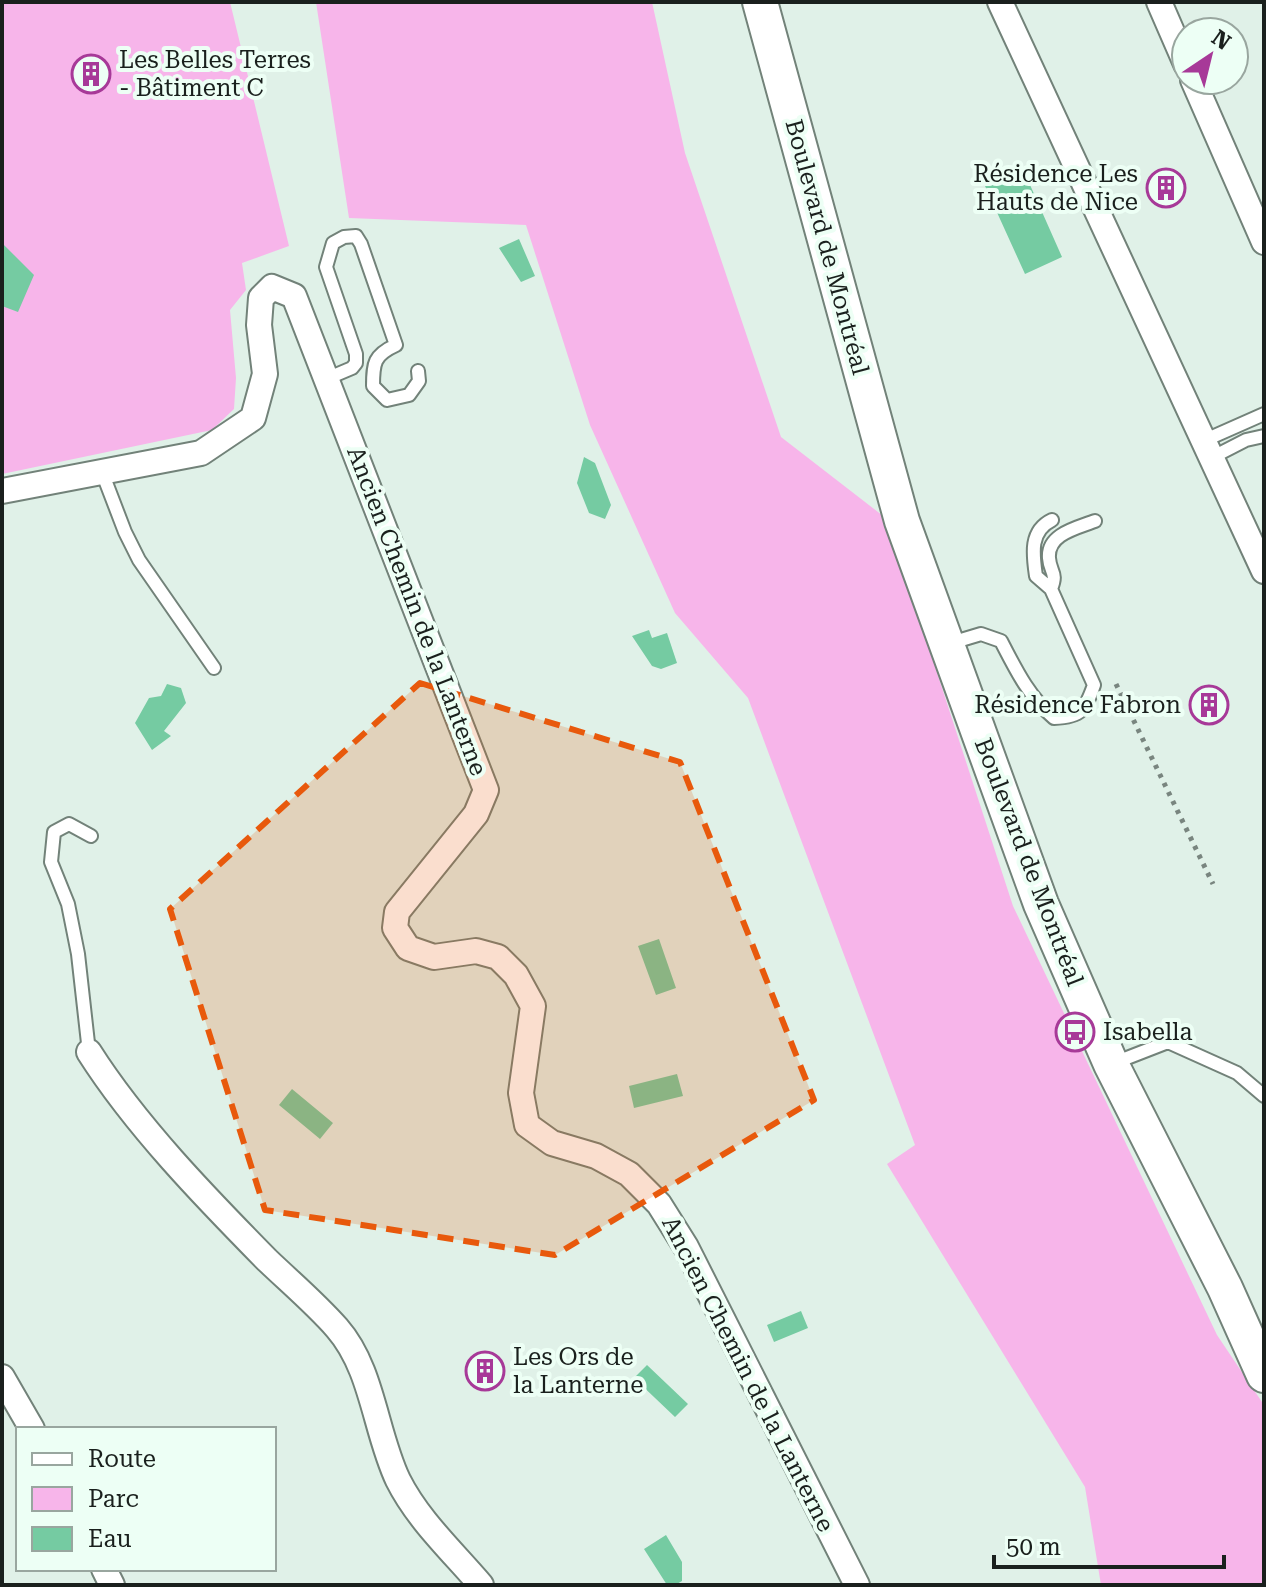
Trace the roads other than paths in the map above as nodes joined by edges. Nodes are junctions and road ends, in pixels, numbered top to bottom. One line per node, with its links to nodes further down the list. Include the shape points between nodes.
1 (760, 2): 18 (street, Boulevard de Montréal, via 902,521)
2 (1000, 2): 11 (street)
3 (1159, 2): 4 (street)
4 (1170, 27)
5 (1200, 96): 6 (street)
6 (1264, 242)
7 (418, 371): 8 (lane, via 419,381 409,395 387,400 373,386 373,367 381,352 396,345 361,244 356,236 344,237 333,243 326,267 356,363)
8 (326, 379): 12 (street, Ancien Chemin de la Lanterne, via 294,296 272,287 261,298 265,374 253,418 201,453); 28 (street, Ancien Chemin de la Lanterne, via 486,790 476,814 397,912 395,928 408,948 434,957 476,951 498,957 516,975 533,1006 521,1093 527,1125 552,1143 596,1156 629,1174 659,1204 686,1247)
9 (1264, 414): 11 (lane)
10 (1264, 436): 11 (lane)
11 (1207, 450): 16 (street)
12 (102, 472): 13 (street, Ancien Chemin de la Lanterne); 19 (lane, via 139,560)
13 (2, 491)
14 (1052, 520): 17 (lane, via 1037,533 1032,551 1036,576)
15 (1095, 521): 17 (lane, via 1061,534 1052,545 1049,558 1056,578)
16 (1264, 571)
17 (1051, 589): 18 (lane, via 1094,685 1087,706 1072,717 1054,718 1037,704 1001,641 981,634)
18 (948, 644): 22 (street, Boulevard de Montréal, via 1041,904)
19 (214, 668)
20 (91, 836): 21 (lane, via 69,824 54,832 51,862 68,904 78,954)
21 (89, 1052): 27 (street, via 186,1174 338,1329 358,1364 398,1479 415,1508)
22 (1111, 1064): 23 (lane, via 1168,1042 1237,1073); 24 (street, Boulevard de Montréal)
23 (1264, 1096)
24 (1264, 1375)
25 (2, 1377): 26 (street)
26 (31, 1427)
27 (481, 1585)
28 (857, 1585)

